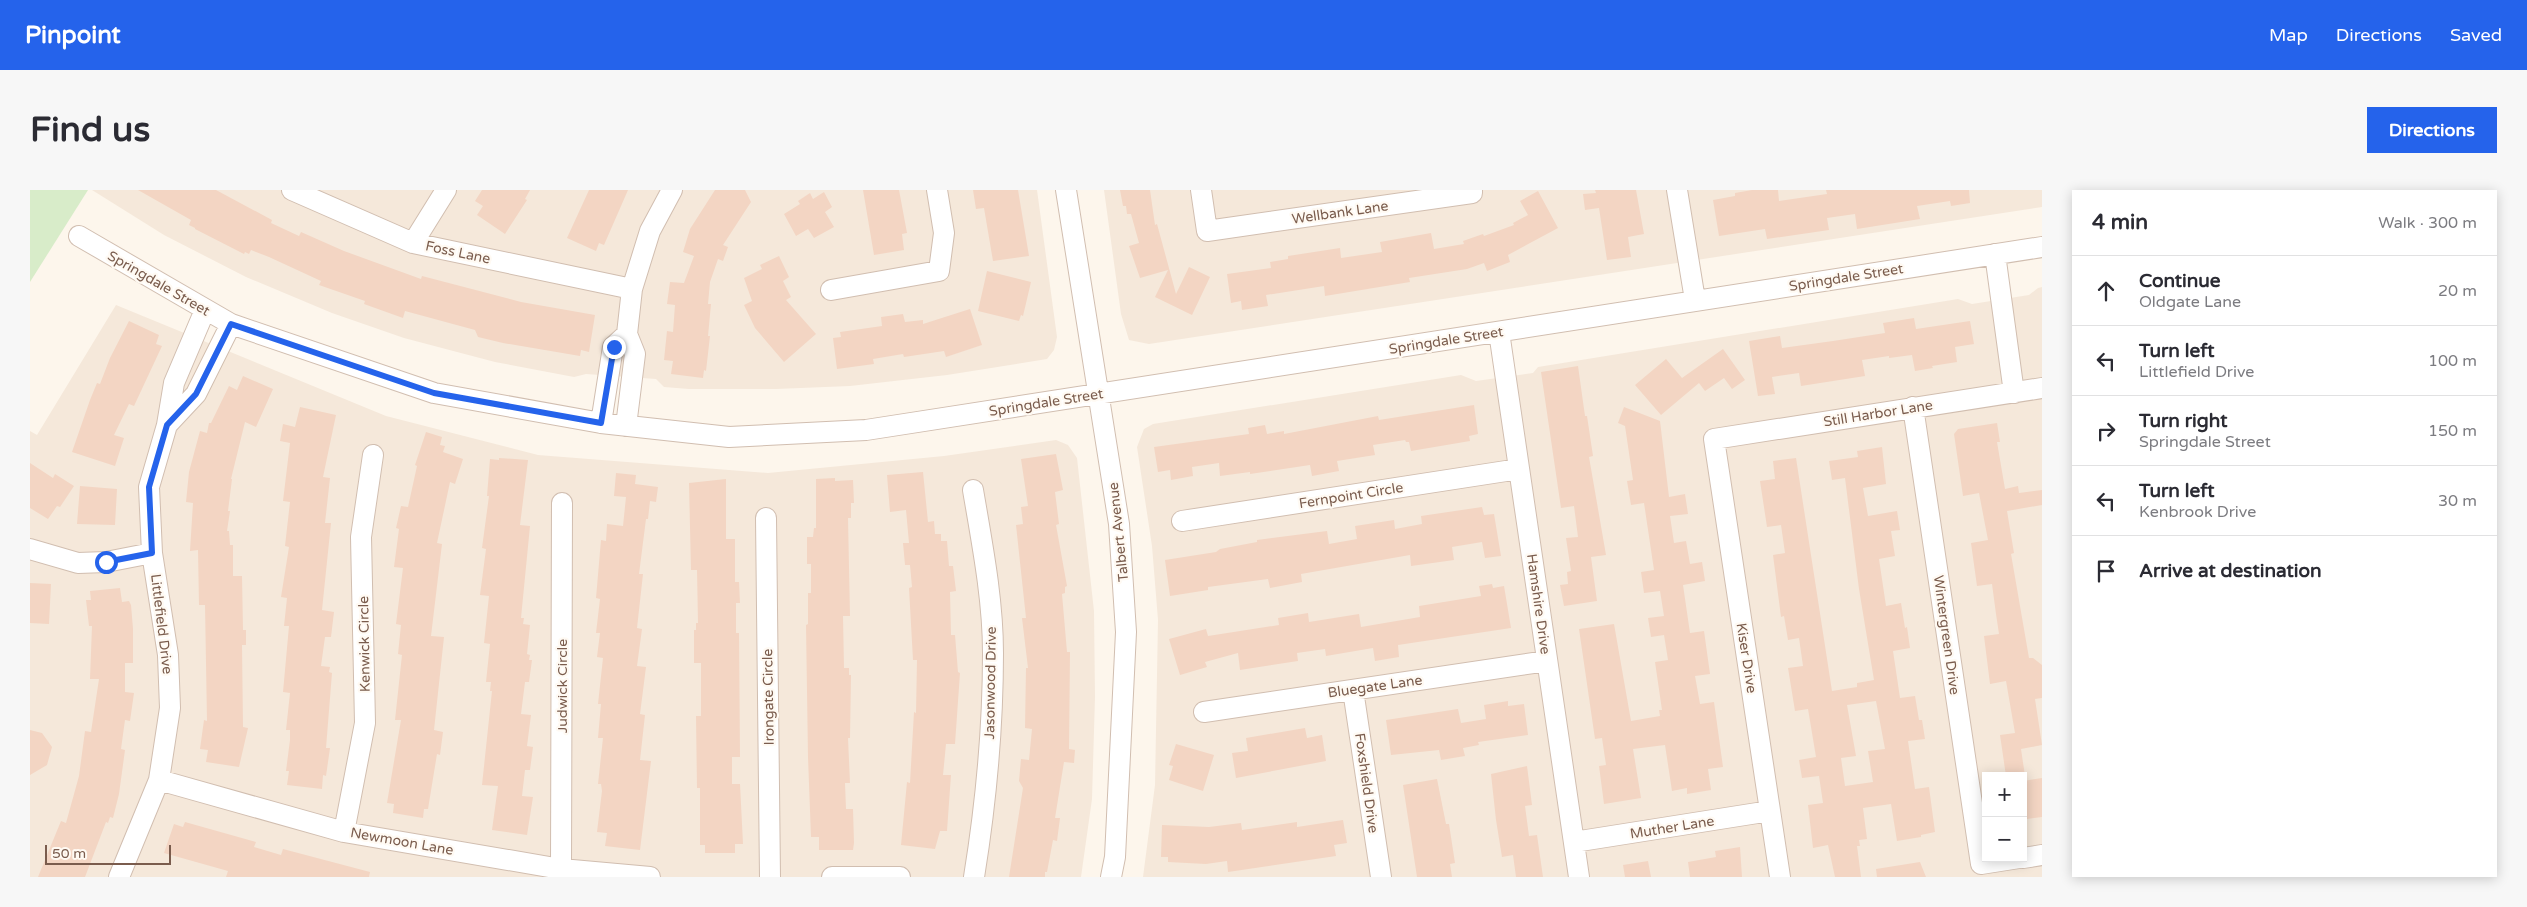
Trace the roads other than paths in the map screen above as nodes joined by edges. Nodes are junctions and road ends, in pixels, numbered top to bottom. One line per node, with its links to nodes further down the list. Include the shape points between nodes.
1 (292, 190): 10 (street, Foss Lane)
2 (446, 190): 10 (street)
3 (672, 190): 13 (street, via 650,231)
4 (937, 190): 14 (street, via 944,234 938,271)
5 (1066, 190): 22 (street, Talbert Avenue)
6 (1201, 190): 8 (street, Wellbank Lane, via 1207,231)
7 (1677, 190): 15 (street)
8 (1472, 192)
9 (79, 236): 16 (street, Springdale Street)
10 (413, 243): 13 (street, Foss Lane)
11 (2042, 247): 12 (street, Springdale Street)
12 (1995, 254): 15 (street, Springdale Street); 21 (street)
13 (632, 289): 19 (street)
14 (831, 290)
15 (1695, 300): 18 (street, Springdale Street)
16 (205, 310): 17 (street, Springdale Street); 25 (street, Littlefield Drive, via 174,383)
17 (231, 324): 24 (street, Springdale Street, via 434,393); 25 (street, Littlefield Drive, via 196,394)
18 (1499, 332): 22 (street, Springdale Street); 29 (street, Hamshire Drive)
19 (627, 334): 24 (street, via 614,347); 26 (street, via 636,354)
20 (2042, 388): 21 (street, Still Harbor Lane)
21 (2014, 393): 23 (street, Still Harbor Lane)
22 (1100, 394): 26 (street, Springdale Street, via 866,430 728,437); 53 (street, Talbert Avenue, via 1119,524 1126,632 1115,858)
23 (1913, 407): 27 (street, Still Harbor Lane); 45 (street, Wintergreen Drive, via 1981,864)
24 (601, 423): 26 (street, Springdale Street)
25 (167, 425): 35 (street, Littlefield Drive, via 149,487)
26 (626, 426)
27 (1714, 439): 40 (street, Kiser Drive)
28 (373, 455): 41 (street, Kenwick Circle, via 361,537 366,723)
29 (1519, 469): 33 (street, Fernpoint Circle); 36 (street, Hamshire Drive)
30 (973, 490): 52 (street, Jasonwood Drive, via 986,572 993,651 985,804)
31 (562, 503): 46 (street, Judwick Circle)
32 (766, 518): 49 (street, Irongate Circle)
33 (1182, 521)
34 (30, 549): 35 (street, via 78,563 106,562)
35 (152, 553): 39 (street, Littlefield Drive, via 168,655 170,708)
36 (1547, 661): 37 (street, Bluegate Lane); 42 (street, Hamshire Drive)
37 (1353, 690): 38 (street, Bluegate Lane); 54 (street, Foxshield Drive)
38 (1204, 712)
39 (159, 780): 41 (street, Newmoon Lane); 47 (street, Littlefield Drive)
40 (1770, 811): 42 (street, Muther Lane); 56 (street, Kiser Drive)
41 (344, 832): 46 (street, Newmoon Lane)
42 (1574, 842): 55 (street, Hamshire Drive)
43 (2042, 855): 44 (street)
44 (2027, 857)
45 (1994, 862)
46 (561, 869): 48 (street, Newmoon Lane)
47 (119, 877)
48 (650, 877)
49 (770, 877)
50 (832, 877): 51 (street)
51 (900, 877)
52 (974, 877)
53 (1111, 877)
54 (1381, 877)
55 (1579, 877)
56 (1780, 877)

